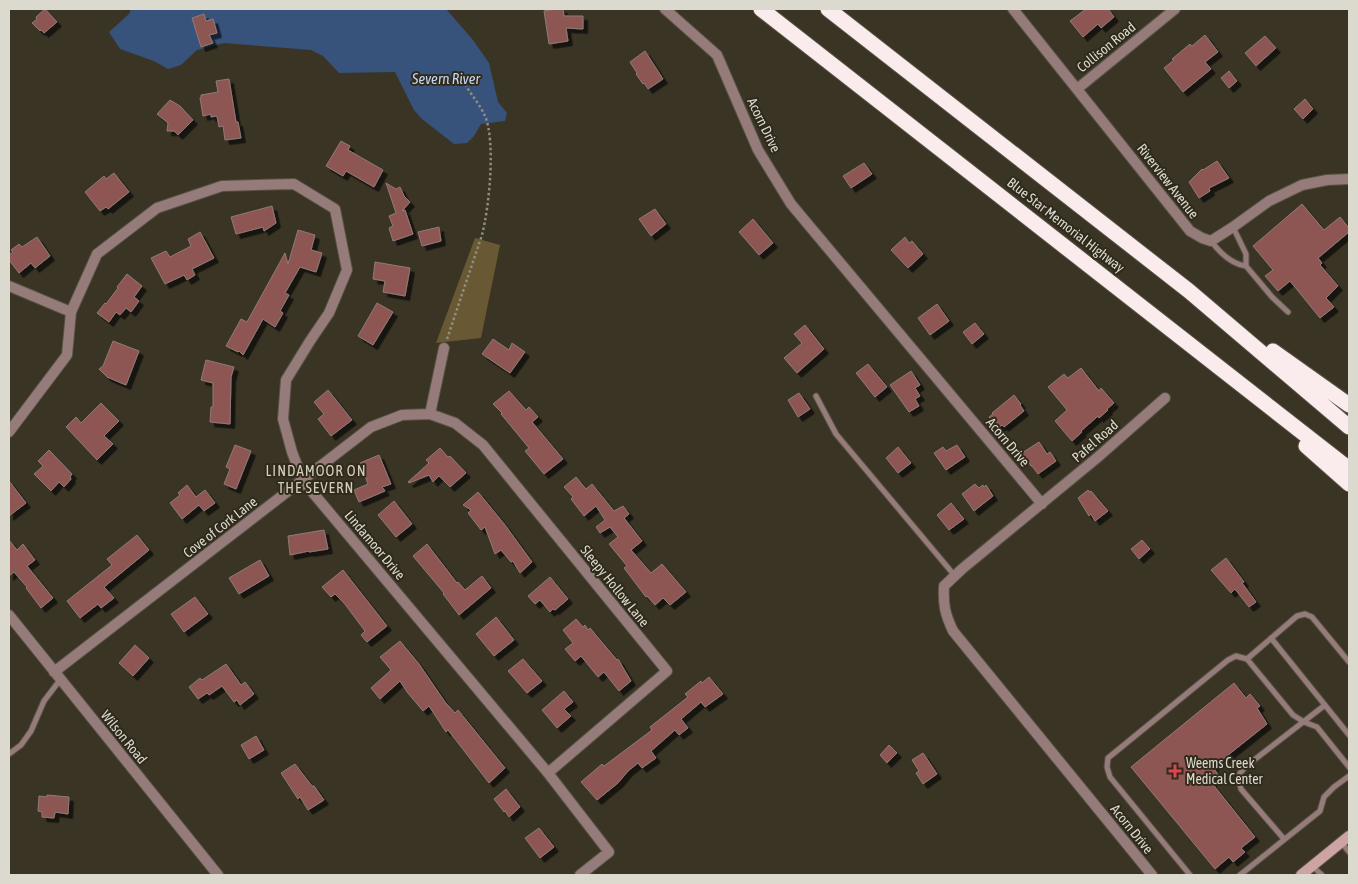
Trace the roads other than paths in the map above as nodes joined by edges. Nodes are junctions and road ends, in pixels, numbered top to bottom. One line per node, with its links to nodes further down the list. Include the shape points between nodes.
1 (665, 9): 26 (street, Acorn Drive, via 717,55 758,150 791,204)
2 (761, 9): 15 (highway, Blue Star Memorial Highway)
3 (828, 9): 12 (highway, Blue Star Memorial Highway)
4 (1013, 9): 6 (street, Riverview Avenue)
5 (1175, 9): 6 (street, Collison Road)
6 (1077, 88): 9 (street, Riverview Avenue, via 1190,231)
7 (1349, 179): 8 (street, via 1302,185 1269,201)
8 (1233, 227): 9 (street); 10 (lane, via 1246,254)
9 (1211, 241): 10 (lane, via 1220,253 1238,265)
10 (1246, 266): 14 (lane)
11 (9, 286): 13 (street)
12 (1189, 291): 19 (highway); 21 (highway, Blue Star Memorial Highway)
13 (71, 312): 22 (street, Lindamoor Drive, via 66,355); 24 (street, Lindamoor Drive, via 97,254 157,208 222,186 294,184 335,209 347,270 330,313 286,380 282,419)
14 (1288, 312)
15 (1179, 335): 23 (highway, Blue Star Memorial Highway); 25 (highway)
16 (444, 348): 20 (street)
17 (816, 396): 27 (lane, via 836,434)
18 (1165, 398): 26 (street, Pafel Road)
19 (1349, 405)
20 (430, 414): 24 (street, Cove of Cork Lane, via 402,415 371,427); 38 (street, Sleepy Hollow Lane, via 455,422 483,445 666,672)
21 (1349, 427)
22 (9, 432)
23 (1349, 469)
24 (303, 480): 32 (street, Cove of Cork Lane); 38 (street, Lindamoor Drive)
25 (1349, 484)
26 (1042, 504): 27 (street, Acorn Drive)
27 (955, 576): 46 (street, Acorn Drive, via 944,586 943,602 953,631)
28 (9, 615): 32 (street, Wilson Road)
29 (1271, 638): 30 (lane); 31 (lane, via 1297,616 1305,614 1312,617); 33 (lane)
30 (1247, 659): 34 (lane, via 1293,715); 47 (lane, via 1236,656 1228,660 1108,758 1110,777)
31 (1349, 662)
32 (57, 676): 36 (lane, via 31,731); 44 (street, Wilson Road)
33 (1325, 705): 34 (lane); 35 (lane)
34 (1304, 722): 37 (lane, via 1317,727); 40 (lane, via 1238,776 1241,789)
35 (1349, 735)
36 (9, 754)
37 (1349, 767)
38 (548, 773): 45 (street, Lindamoor Drive, via 609,852)
39 (1349, 776): 40 (lane, via 1324,797 1320,811)
40 (1284, 839): 48 (lane)
41 (1345, 839): 42 (lane); 43 (main road)
42 (1349, 852)
43 (1312, 866): 49 (main road); 50 (lane)
44 (218, 875)
45 (580, 875)
46 (1152, 875)
47 (1190, 875)
48 (1240, 875)
49 (1300, 875)
50 (1322, 875)

